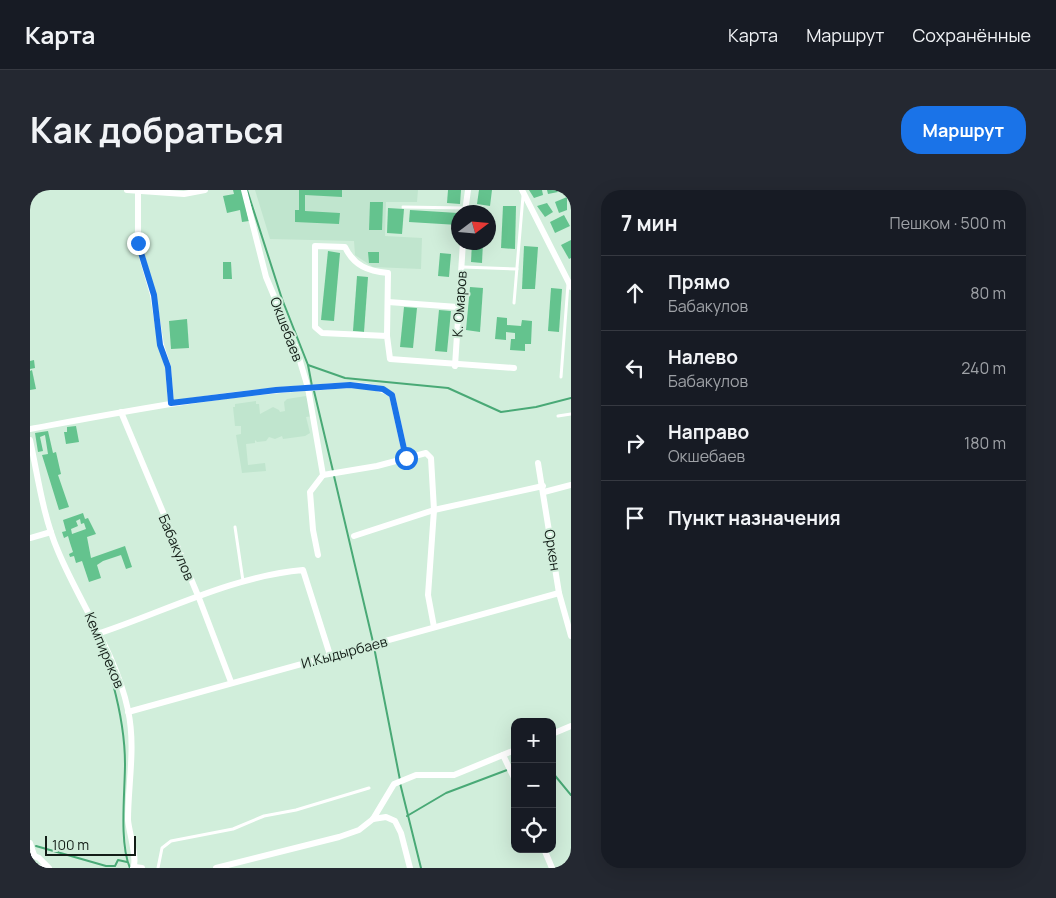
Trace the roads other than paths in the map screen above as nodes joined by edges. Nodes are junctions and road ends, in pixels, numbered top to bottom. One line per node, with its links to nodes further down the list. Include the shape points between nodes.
1 (128, 190): 5 (street)
2 (205, 190): 5 (street, via 184,194)
3 (244, 190): 21 (street, Окшебаев, via 266,277)
4 (468, 190): 7 (street)
5 (138, 191): 22 (street, via 138,243 154,295 160,345 168,367)
6 (523, 191): 12 (lane); 13 (street)
7 (466, 205)
8 (403, 208): 9 (lane)
9 (451, 210)
10 (463, 250): 11 (street, К. Омаров)
11 (462, 267): 12 (lane); 16 (street, К. Омаров)
12 (517, 270): 15 (lane)
13 (570, 284): 20 (lane)
14 (388, 302): 16 (street); 17 (street); 17 (street, via 388,273 368,272 350,258 345,247 315,246 314,327 322,333)
15 (514, 303)
16 (458, 307): 18 (street, К. Омаров)
17 (387, 336): 18 (street, via 390,359)
18 (455, 366): 19 (street)
19 (514, 368)
20 (561, 377)
21 (308, 388): 22 (street); 28 (street, via 350,385 383,389 392,395); 30 (street, Окшебаев)
22 (171, 403): 23 (street)
23 (121, 412): 26 (street); 41 (street, Бабакулов)
24 (571, 414): 25 (lane)
25 (558, 416)
26 (30, 429)
27 (30, 440): 35 (street, Кемпиреков)
28 (406, 458): 30 (street); 33 (street, via 426,453 431,458)
29 (538, 464): 32 (street, Оркен)
30 (323, 475): 38 (street, via 310,492)
31 (571, 485): 32 (street)
32 (543, 489): 33 (street); 40 (street, Оркен)
33 (434, 510): 36 (street); 42 (street, via 428,595)
34 (235, 527): 39 (lane)
35 (51, 532): 37 (street); 43 (street, Кемпиреков)
36 (354, 536)
37 (30, 538)
38 (318, 555)
39 (242, 581): 41 (street); 45 (street, via 303,570)
40 (560, 593): 42 (street, И.Кыдырбаев); 44 (street, Оркен)
41 (199, 598): 43 (street); 46 (street, Бабакулов)
42 (434, 627): 45 (street, И.Кыдырбаев)
43 (100, 633): 47 (street, Кемпиреков)
44 (571, 636)
45 (330, 655): 46 (street, И.Кыдырбаев)
46 (231, 682): 47 (street, И.Кыдырбаев)
47 (128, 712): 59 (street, Кемпиреков, via 133,764 128,820)
48 (571, 726): 49 (street)
49 (556, 732)
50 (511, 752): 51 (street)
51 (503, 755): 52 (street); 54 (street, via 454,775 416,775 394,784)
52 (511, 772)
53 (369, 788): 63 (lane, via 264,816 233,829 171,841 162,848)
54 (374, 819): 64 (street, via 359,830 339,837); 65 (street, via 395,821)
55 (30, 843): 57 (street)
56 (546, 853): 66 (street)
57 (32, 855): 61 (street)
58 (30, 866): 60 (street)
59 (134, 867): 62 (street)
60 (42, 868)
61 (49, 868)
62 (142, 868)
63 (158, 868)
64 (216, 868)
65 (410, 868)
66 (552, 868)

